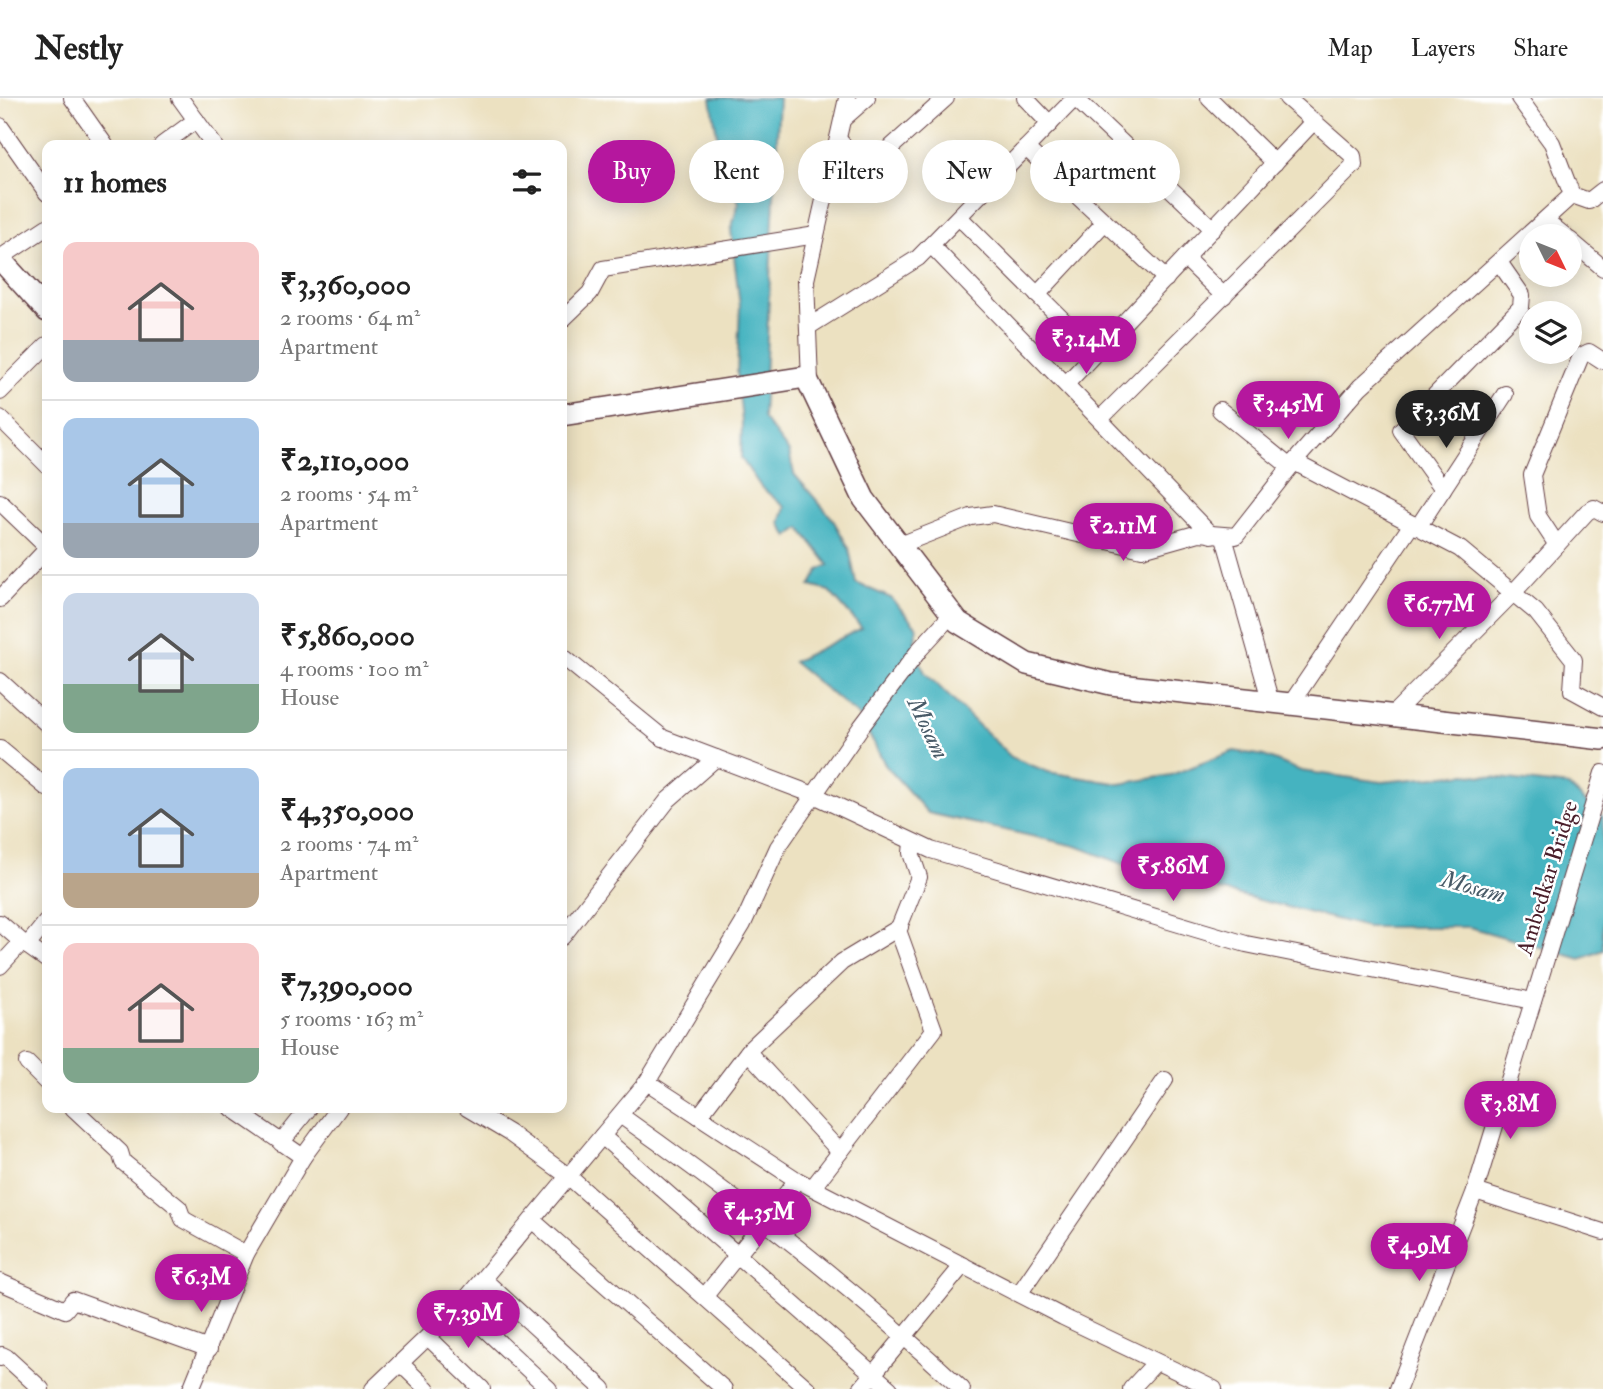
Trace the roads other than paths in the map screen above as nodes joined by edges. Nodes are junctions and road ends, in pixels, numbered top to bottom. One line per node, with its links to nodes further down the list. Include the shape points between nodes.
1 (72, 98): 17 (street)
2 (180, 98): 12 (street)
3 (847, 98): 11 (street)
4 (867, 98): 11 (street)
5 (946, 98): 16 (street, via 869,167 859,163)
6 (1025, 98): 14 (street)
7 (1075, 98): 14 (street); 29 (street)
8 (1209, 98): 21 (street)
9 (1287, 98): 13 (street)
10 (1519, 98): 24 (street, via 1552,143)
11 (843, 119): 16 (street)
12 (196, 120): 18 (street); 19 (street)
13 (1313, 122): 21 (street); 40 (street, via 1353,156 1354,165)
14 (1049, 124): 20 (street)
15 (0, 125): 22 (street)
16 (838, 139): 31 (street)
17 (101, 140)
18 (169, 140)
19 (210, 140)
20 (1026, 148): 25 (street); 27 (street)
21 (1275, 163): 29 (street)
22 (42, 186)
23 (1603, 190): 24 (street, via 1590,201)
24 (1572, 195): 26 (street)
25 (958, 217): 32 (street); 39 (street)
26 (1545, 220): 28 (street); 36 (street)
27 (1105, 222): 38 (street); 39 (street)
28 (1550, 224)
29 (1213, 229): 34 (street)
30 (42, 230): 35 (street)
31 (816, 235): 42 (street, via 607,268); 43 (street, via 806,280)
32 (931, 246): 43 (street, via 905,268); 48 (street)
33 (1582, 250): 37 (street)
34 (1185, 258): 38 (street); 40 (street)
35 (0, 259): 41 (street)
36 (1499, 262): 56 (street, via 1360,387); 57 (street, via 1522,295 1521,307 1401,430)
37 (1603, 268)
38 (1166, 279): 45 (street)
39 (1037, 295): 45 (street)
40 (1224, 296): 54 (street)
41 (42, 305)
42 (567, 315)
43 (808, 327): 47 (street)
44 (42, 350): 49 (street)
45 (1096, 352): 48 (street)
46 (1603, 361): 64 (street, via 1588,352 1581,356 1532,475 1538,516)
47 (808, 379): 52 (street); 63 (street, via 864,499)
48 (1066, 383): 54 (street)
49 (0, 392)
50 (1504, 394): 57 (street)
51 (1220, 410): 56 (street)
52 (567, 414)
53 (0, 418): 55 (street)
54 (1101, 418): 61 (street)
55 (42, 460)
56 (1292, 465): 60 (street); 61 (street, via 1236,536)
57 (1443, 489): 60 (street)
58 (0, 502): 62 (street)
59 (1603, 513): 64 (street, via 1590,509)
60 (1415, 525): 66 (street, via 1460,549); 71 (street)
61 (1217, 536): 63 (street, via 1199,533 1142,549 993,514 971,517); 71 (street)
62 (42, 543)
63 (900, 545): 68 (street)
64 (1557, 545): 66 (street)
65 (42, 553): 67 (street)
66 (1513, 593): 72 (street, via 1536,612 1574,660 1572,690); 73 (street)
67 (0, 599)
68 (952, 614): 71 (street, via 1027,664 1111,684); 80 (street, via 920,649)
69 (567, 660): 77 (street, via 663,738)
70 (0, 681): 74 (street)
71 (1280, 704): 73 (street)
72 (1603, 707)
73 (1391, 716): 75 (street)
74 (42, 719)
75 (1603, 739)
76 (0, 749): 79 (street)
77 (716, 758): 80 (street); 85 (street, via 668,800)
78 (1601, 779): 89 (street, Ambedkar Bridge)
79 (42, 784)
80 (814, 795): 81 (street); 94 (street, via 779,847 743,924)
81 (912, 842): 84 (street, via 919,877); 89 (street, via 1246,944)
82 (0, 923): 86 (street)
83 (42, 926): 86 (street)
84 (900, 927): 90 (street, via 847,957); 104 (street, via 934,1030)
85 (567, 931)
86 (24, 944): 87 (street); 88 (street)
87 (42, 957)
88 (0, 966)
89 (1536, 993): 109 (street, Ambedkar Bridge)
90 (748, 1052): 101 (street); 104 (street)
91 (27, 1063): 92 (street)
92 (42, 1078)
93 (1165, 1080): 118 (street)
94 (647, 1082): 100 (street); 101 (street)
95 (78, 1113): 113 (street, via 120,1152 123,1162 179,1208 183,1219)
96 (239, 1113): 103 (street)
97 (305, 1113): 103 (street)
98 (335, 1113): 105 (street)
99 (475, 1113): 106 (street)
100 (620, 1115): 102 (street); 111 (street)
101 (699, 1116): 107 (street)
102 (602, 1136): 106 (street); 114 (street)
103 (281, 1143): 105 (street)
104 (840, 1152): 108 (street)
105 (303, 1157): 113 (street)
106 (568, 1176): 110 (street); 119 (street)
107 (797, 1180): 108 (street); 111 (street)
108 (813, 1188): 115 (street)
109 (1475, 1191): 112 (street); 142 (street, Ambedkar Bridge)
110 (532, 1220): 116 (street); 135 (street)
111 (765, 1223): 114 (street); 121 (street)
112 (1603, 1232)
113 (246, 1254): 123 (street)
114 (738, 1255): 119 (street); 127 (street)
115 (963, 1265): 118 (street); 121 (street)
116 (483, 1279): 120 (street); 134 (street)
117 (0, 1282): 123 (street, via 65,1310 73,1300)
118 (1019, 1294): 125 (street)
119 (705, 1296): 136 (street)
120 (460, 1306): 122 (street); 133 (street)
121 (905, 1336): 127 (street); 139 (street)
122 (428, 1337): 126 (street); 132 (street)
123 (209, 1349): 129 (street)
124 (0, 1358): 128 (street, via 6,1357)
125 (1156, 1362): 140 (street); 141 (street)
126 (400, 1363): 130 (street); 131 (street)
127 (874, 1373): 137 (street); 138 (street)
128 (41, 1389)
129 (191, 1389)
130 (373, 1389)
131 (427, 1389)
132 (482, 1389)
133 (549, 1389)
134 (603, 1389)
135 (724, 1389)
136 (808, 1389)
137 (861, 1389)
138 (890, 1389)
139 (962, 1389)
140 (1131, 1389)
141 (1214, 1389)
142 (1398, 1389)

